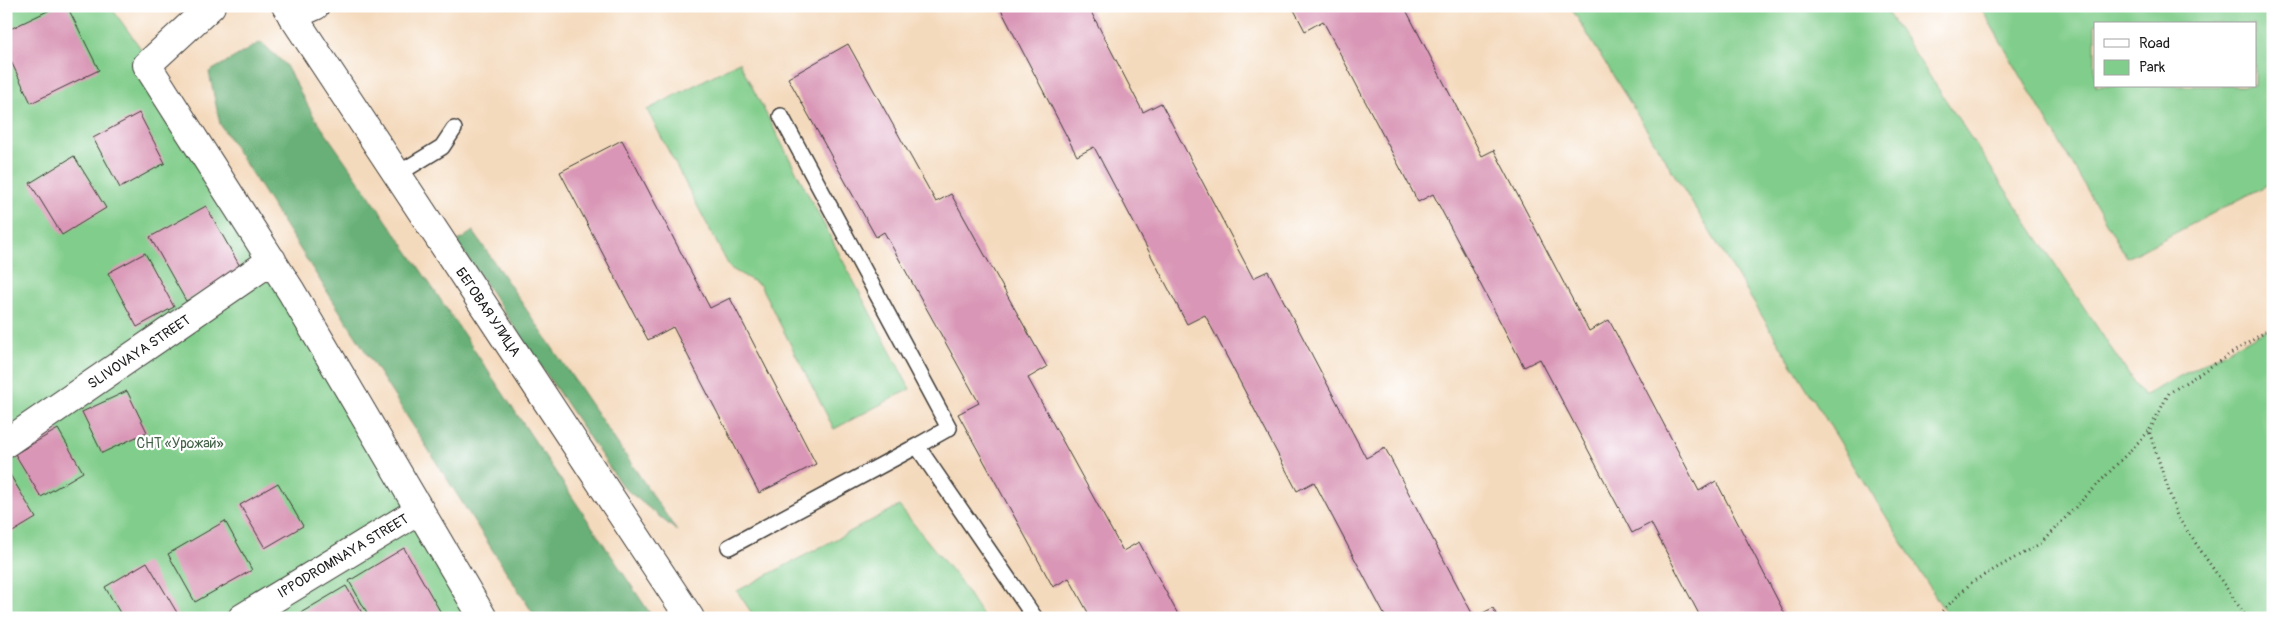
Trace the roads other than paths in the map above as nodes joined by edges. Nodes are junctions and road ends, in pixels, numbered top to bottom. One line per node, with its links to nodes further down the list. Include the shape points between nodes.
1 (211, 6): 6 (street, via 147,65)
2 (298, 10): 5 (street, БЕГОВАЯ УЛИЦА)
3 (782, 116): 8 (lane, via 949,428)
4 (454, 129): 5 (lane, via 442,147)
5 (396, 176): 13 (street, БЕГОВАЯ УЛИЦА)
6 (272, 260): 7 (street, SLIVOVAYA STREET); 9 (street)
7 (6, 443)
8 (916, 446): 10 (lane); 14 (lane)
9 (420, 510): 11 (street, IPPODROMNAYA STREET); 12 (street)
10 (729, 548)
11 (242, 618)
12 (483, 618)
13 (690, 618)
14 (1035, 618)

